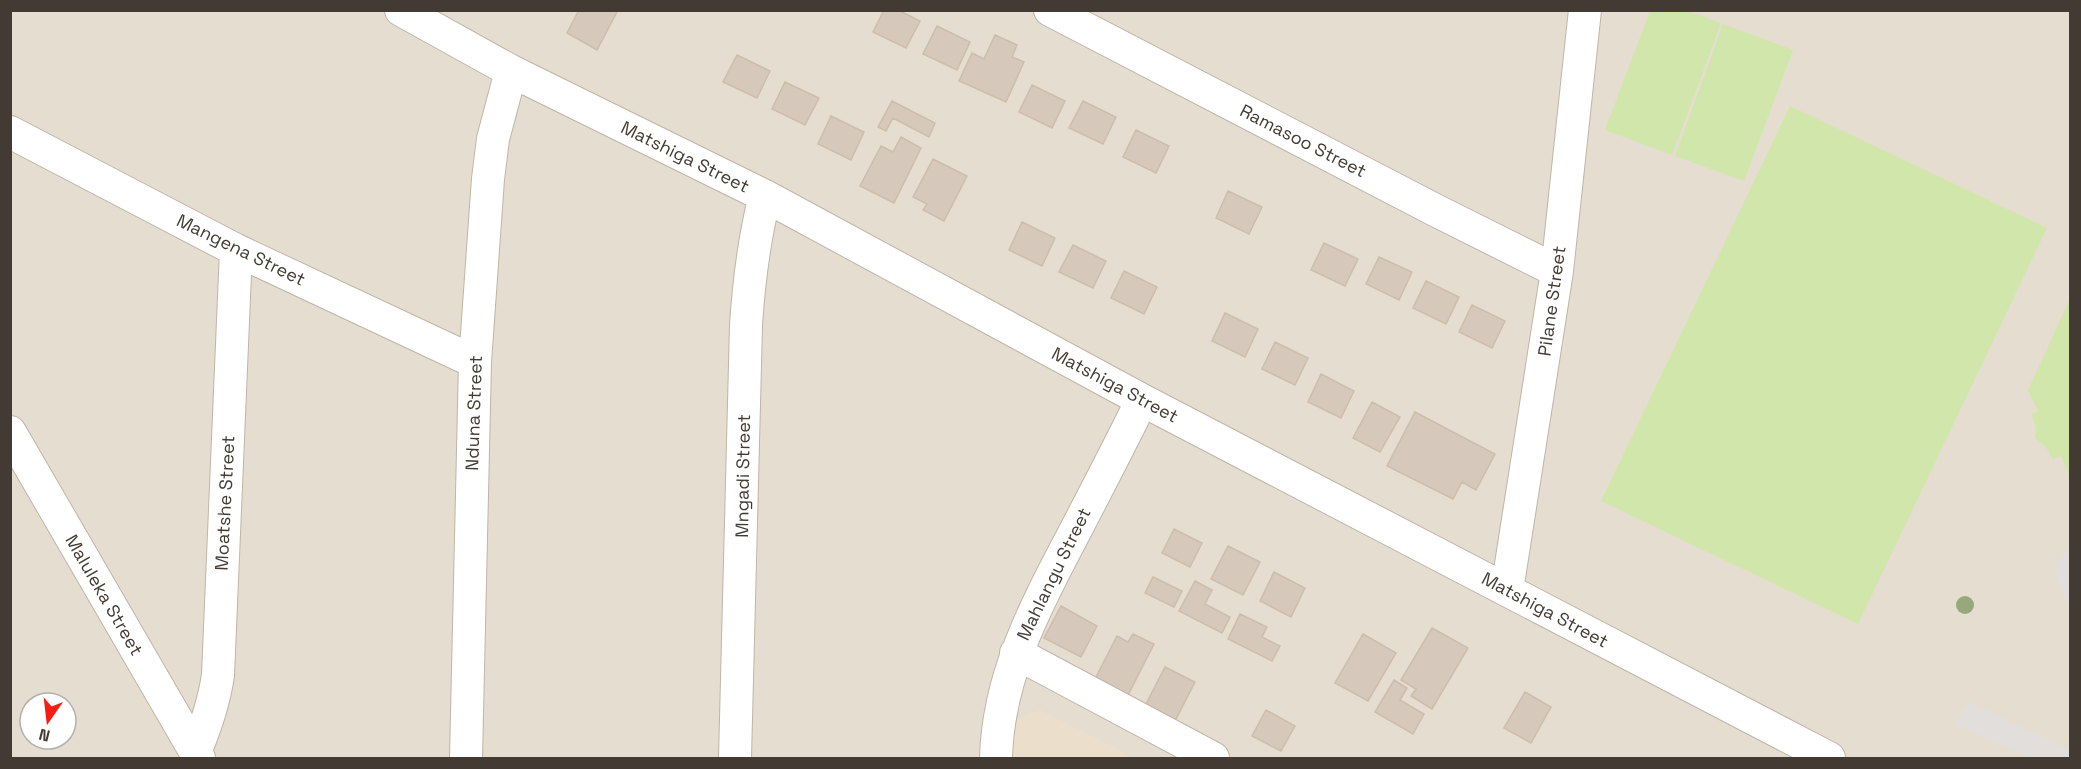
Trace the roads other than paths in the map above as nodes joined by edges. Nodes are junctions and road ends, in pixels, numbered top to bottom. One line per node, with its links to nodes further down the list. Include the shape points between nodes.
1 (401, 10): 4 (street, Matshiga Street)
2 (1050, 10): 8 (street, Ramasoo Street)
3 (1585, 10): 8 (street, Pilane Street)
4 (511, 71): 6 (street, Matshiga Street); 9 (street, Nduna Street, via 493,139 488,179)
5 (10, 132): 7 (street, Mangena Street)
6 (765, 196): 10 (street, Matshiga Street); 16 (street, Mngadi Street, via 749,273 746,325)
7 (236, 250): 9 (street, Mangena Street); 14 (street, Moatshe Street, via 218,675)
8 (1557, 271): 12 (street, Pilane Street)
9 (475, 362): 15 (street, Nduna Street)
10 (1143, 400): 12 (street, Matshiga Street); 13 (street, Mahlangu Street, via 1044,590)
11 (10, 432): 14 (street, Maluleka Street)
12 (1507, 590): 19 (street, Matshiga Street)
13 (1016, 653): 17 (street, Mahlangu Street, via 1000,710); 18 (street)
14 (197, 755)
15 (466, 759)
16 (735, 759)
17 (996, 759)
18 (1213, 759)
19 (1829, 759)

